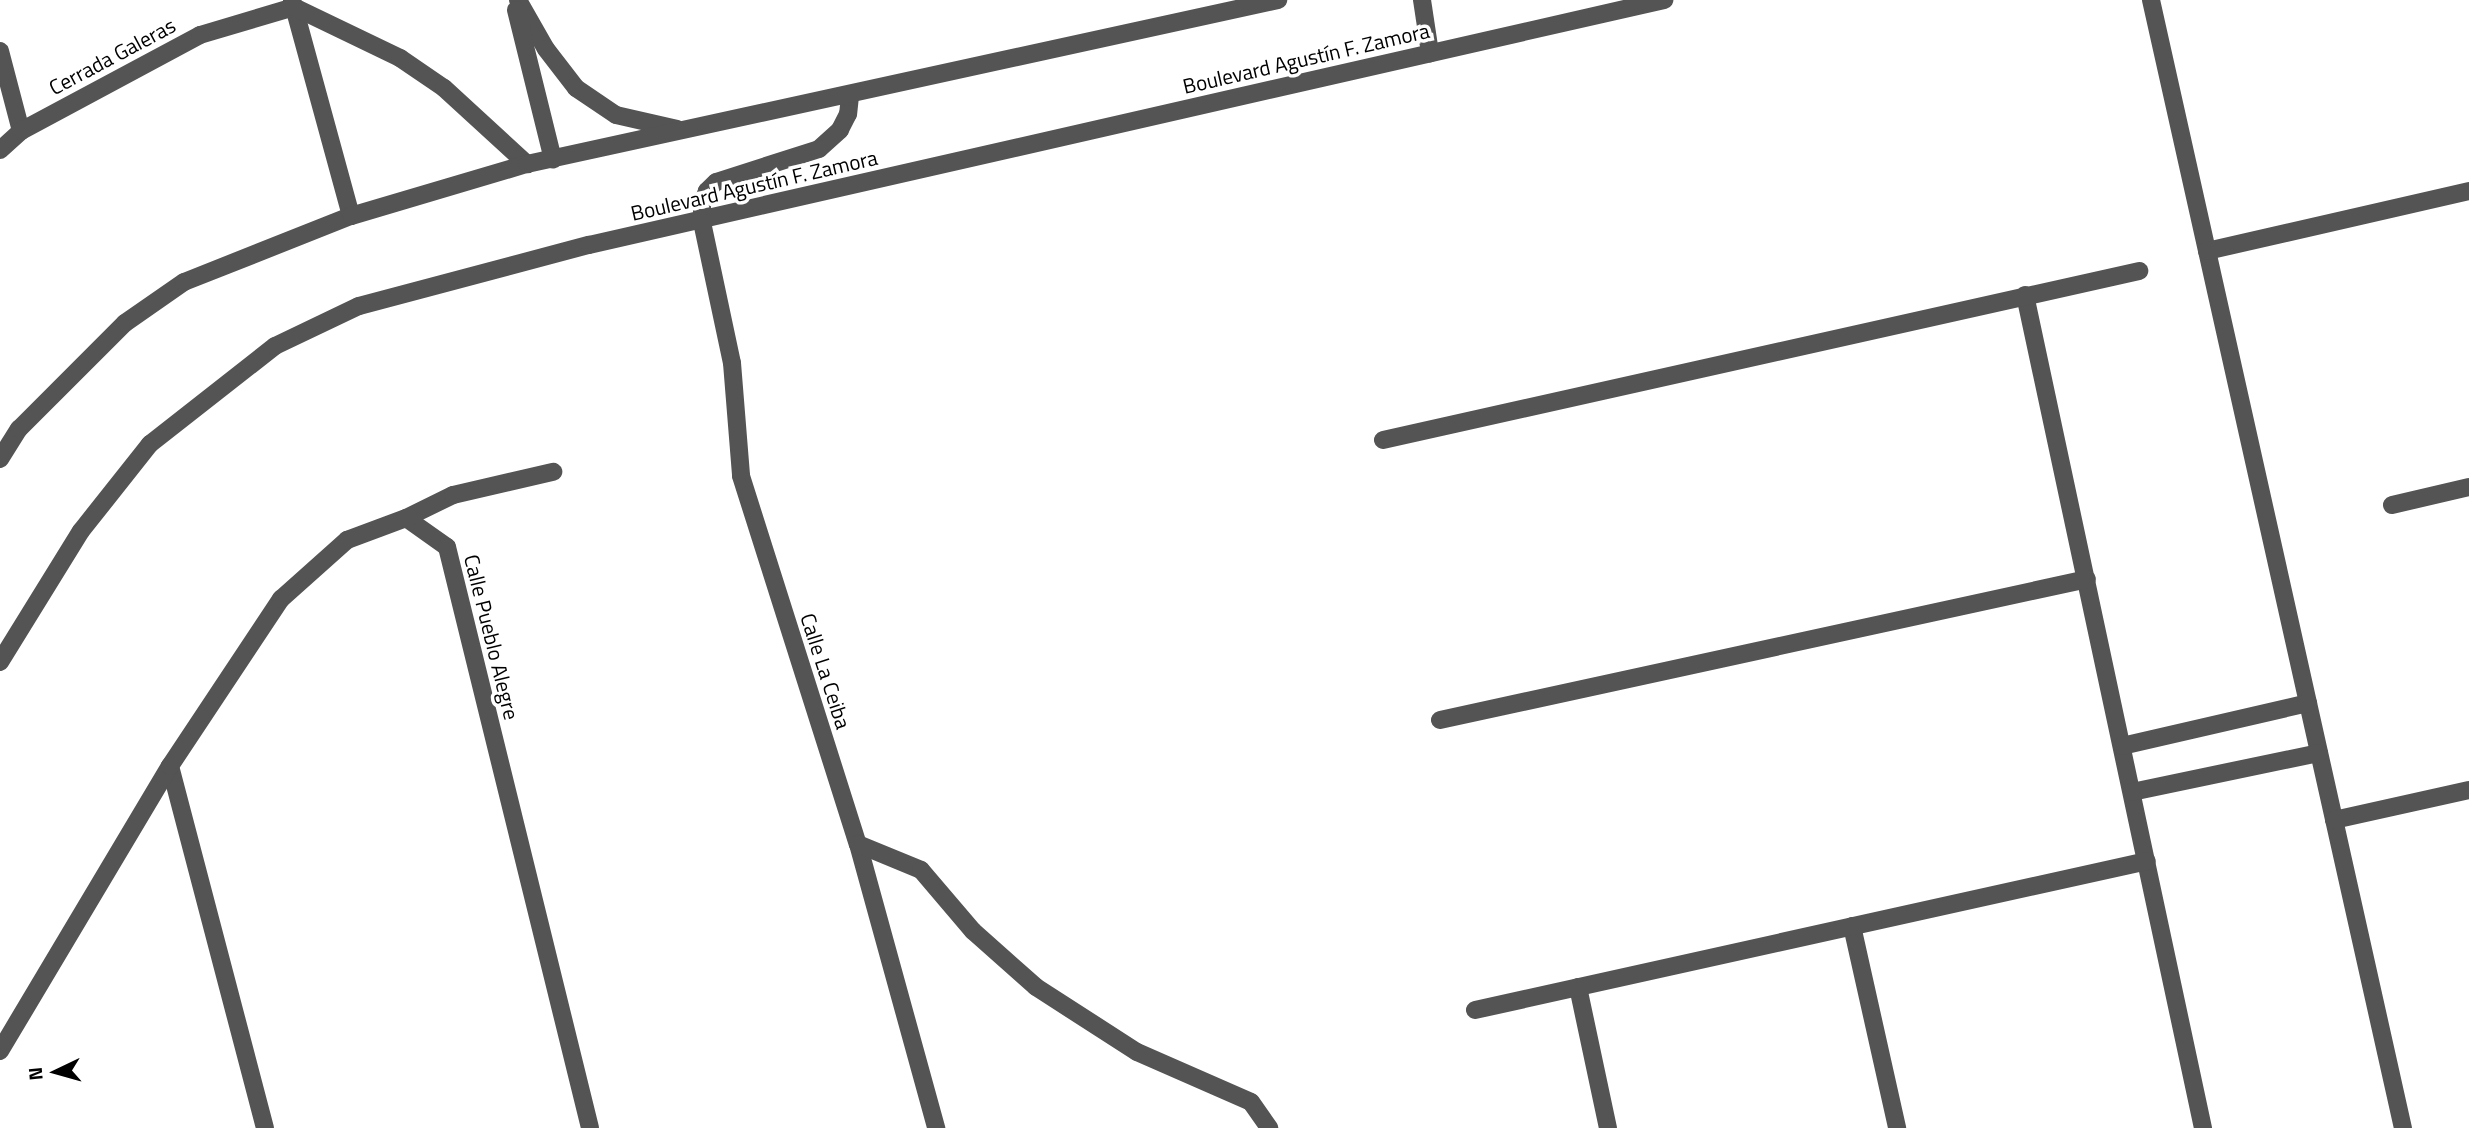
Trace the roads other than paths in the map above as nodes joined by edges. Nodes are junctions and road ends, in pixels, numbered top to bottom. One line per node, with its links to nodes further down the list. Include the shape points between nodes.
1 (516, 0): 11 (street, via 576,88 616,116); 13 (street)
2 (1278, 0): 9 (street)
3 (1422, 0): 8 (street)
4 (1664, 0): 8 (street, Boulevard Agustín F. Zamora)
5 (2151, 0): 18 (street)
6 (293, 4): 10 (street, Cerrada Galeras, via 200,34); 14 (street, via 400,58 444,88); 16 (street)
7 (0, 51): 10 (street)
8 (1430, 53): 17 (street, Boulevard Agustín F. Zamora)
9 (850, 96): 11 (street); 17 (street, via 840,130 818,149 716,182 702,204)
10 (21, 131): 12 (street, Cerrada Galeras)
11 (684, 131): 13 (street)
12 (0, 150)
13 (553, 159): 14 (street)
14 (527, 164): 16 (street)
15 (2469, 191): 18 (street)
16 (351, 216): 22 (street, via 184,282 125,323 19,429)
17 (702, 222): 28 (street, Boulevard Agustín F. Zamora, via 589,245 359,306 275,346 150,444 81,531); 37 (street, Calle La Ceiba, via 732,363 741,476)
18 (2207, 251): 29 (street)
19 (2139, 271): 20 (street)
20 (2025, 295): 21 (street); 27 (street)
21 (1383, 440)
22 (0, 459)
23 (553, 472): 26 (street, via 453,495)
24 (2469, 487): 25 (street)
25 (2392, 505)
26 (407, 518): 33 (street, via 348,540 281,599); 44 (street, Calle Pueblo Alegre, via 447,547)
27 (2087, 579): 30 (street); 31 (street)
28 (0, 662)
29 (2308, 703): 31 (street); 32 (street)
30 (1440, 720)
31 (2122, 746): 35 (street)
32 (2319, 753): 35 (street); 36 (street)
33 (170, 766): 42 (street); 43 (street)
34 (2469, 790): 36 (street)
35 (2132, 792): 38 (street)
36 (2334, 820): 50 (street)
37 (858, 844): 45 (street, Calle La Ceiba); 46 (street, via 922,870 973,931 1036,987 1137,1052 1251,1102)
38 (2147, 861): 39 (street); 49 (street)
39 (1852, 926): 40 (street); 48 (street)
40 (1578, 987): 41 (street); 47 (street)
41 (1475, 1010)
42 (0, 1051)
43 (265, 1128)
44 (590, 1128)
45 (936, 1128)
46 (1269, 1128)
47 (1608, 1128)
48 (1897, 1128)
49 (2203, 1128)
50 (2403, 1128)

